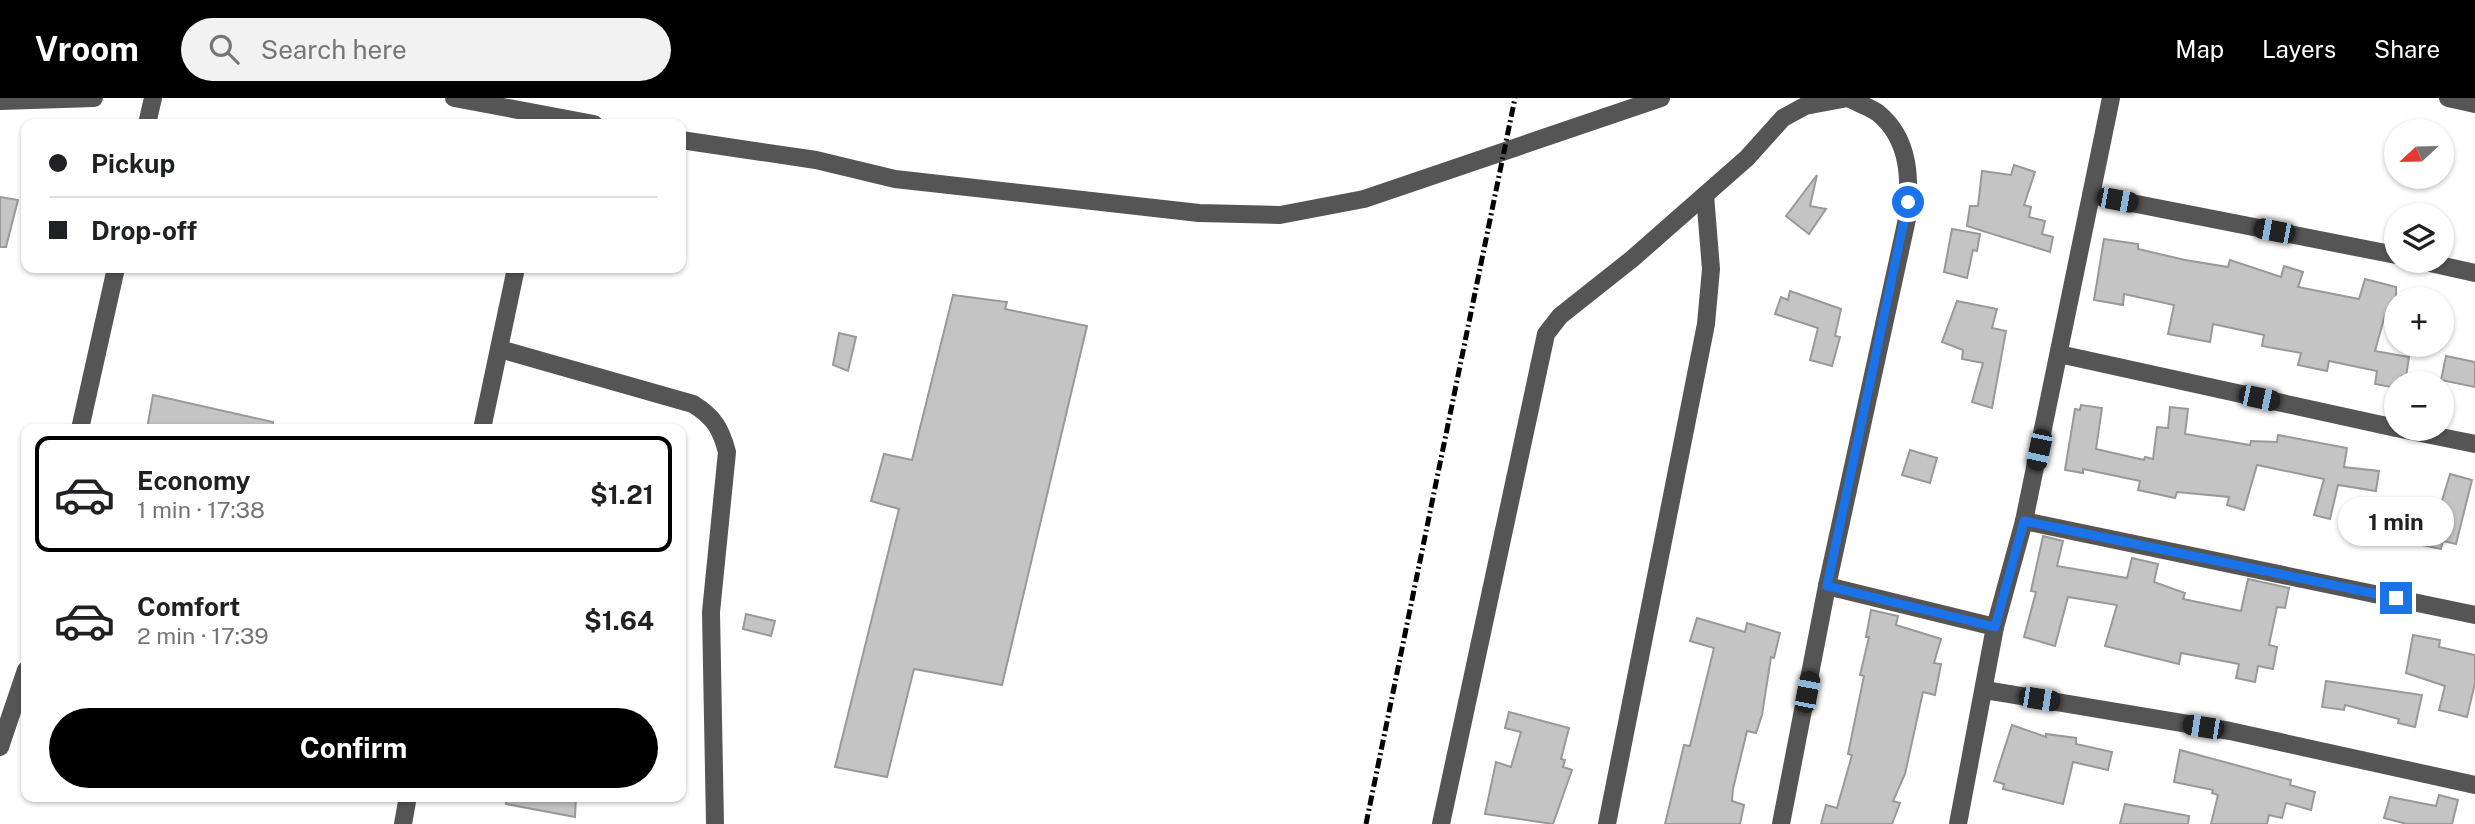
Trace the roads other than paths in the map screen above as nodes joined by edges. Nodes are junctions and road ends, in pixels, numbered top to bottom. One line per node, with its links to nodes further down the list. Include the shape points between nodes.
1 (94, 98): 8 (street)
2 (153, 98): 11 (street)
3 (454, 98): 10 (street)
4 (1661, 98): 13 (street, via 1331,208 1280,215 1238,215 895,178 816,160)
5 (1848, 98): 14 (street, via 1805,106 1783,118); 29 (street, via 1878,113 1900,142 1910,185 1907,219)
6 (2111, 98): 15 (street)
7 (2448, 98): 9 (street)
8 (0, 101)
9 (2475, 104)
10 (548, 113): 12 (street)
11 (148, 119)
12 (573, 119)
13 (686, 141)
14 (1705, 195): 39 (street, via 1560,316 1546,334); 40 (street, via 1711,269 1706,324)
15 (2091, 195): 16 (street); 22 (street)
16 (2384, 253)
17 (2454, 268): 20 (street)
18 (115, 273): 23 (street)
19 (515, 273): 21 (street)
20 (2475, 273)
21 (500, 349): 24 (street); 38 (street, via 693,404 720,429 727,452 711,612)
22 (2059, 355): 25 (street); 28 (street)
23 (81, 424)
24 (483, 424)
25 (2384, 425)
26 (2454, 440): 27 (street)
27 (2475, 444)
28 (2024, 521): 30 (street); 31 (street)
29 (1827, 586): 31 (street); 41 (street)
30 (2475, 615)
31 (1995, 627): 33 (street)
32 (21, 685): 34 (street)
33 (1985, 690): 35 (street, via 2230,731); 42 (street)
34 (0, 747)
35 (2475, 785)
36 (407, 802): 37 (street)
37 (403, 824)
38 (715, 824)
39 (1441, 824)
40 (1607, 824)
41 (1781, 824)
42 (1958, 824)

